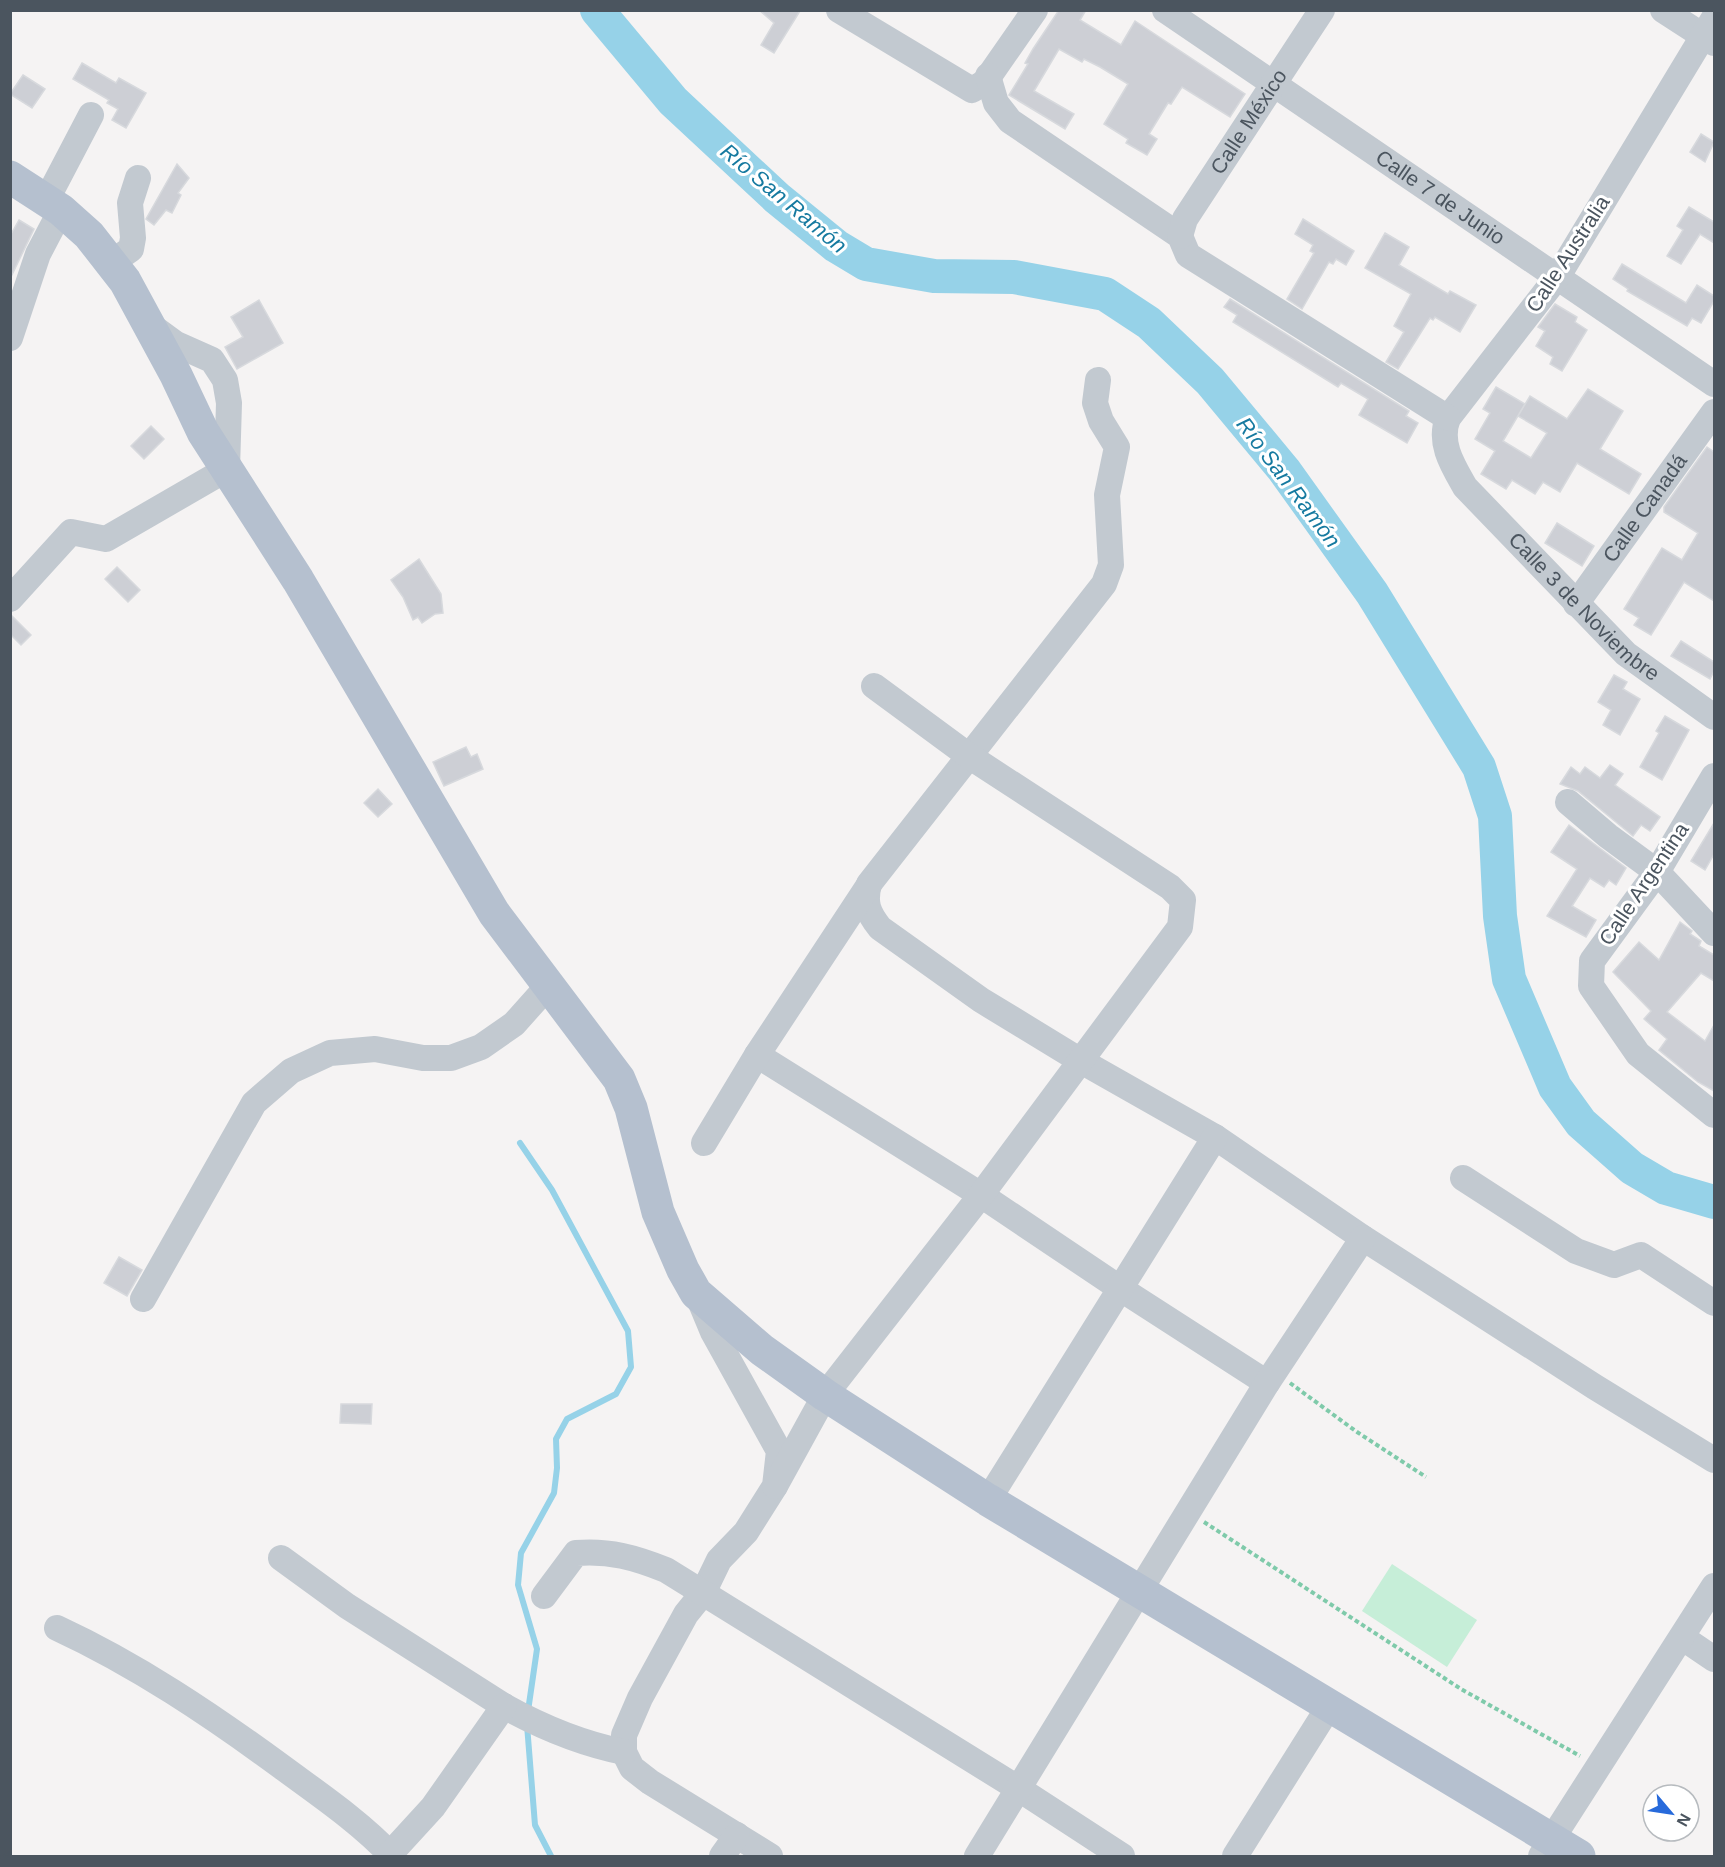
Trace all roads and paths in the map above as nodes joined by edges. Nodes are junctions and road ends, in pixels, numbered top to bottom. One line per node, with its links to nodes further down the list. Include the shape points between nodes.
1 (839, 10): 7 (street, via 964,87 979,87)
2 (1035, 10): 7 (street)
3 (1165, 10): 8 (street, Calle 7 de Junio)
4 (1322, 10): 8 (street, Calle México)
5 (1663, 10): 6 (street)
6 (1711, 32): 15 (street, Calle Australia)
7 (988, 76): 13 (street, via 996,103 1010,121)
8 (1272, 84): 13 (street, Calle México, via 1185,219); 15 (street, Calle 7 de Junio)
9 (91, 115): 12 (street)
10 (10, 177): 12 (main road)
11 (138, 178): 14 (street, via 130,203 131,249)
12 (53, 205): 14 (main road, via 89,235); 16 (street)
13 (1180, 236): 20 (street, via 1188,255)
14 (111, 263): 21 (main road, via 125,280 203,432)
15 (1558, 276): 18 (street, Calle 7 de Junio); 20 (street, Calle Australia)
16 (10, 338)
17 (1098, 381): 26 (street, via 1095,403 1117,447 1107,495 1111,565 1104,584)
18 (1714, 384)
19 (1714, 412): 23 (street, Calle Canadá)
20 (1448, 418): 23 (street, Calle 3 de Noviembre, via 1444,427 1447,454 1465,487)
21 (227, 469): 22 (street, via 106,539 70,532); 32 (main road, via 298,580 494,913)
22 (10, 599)
23 (1576, 604): 25 (street, Calle 3 de Noviembre, via 1626,654)
24 (874, 686): 26 (street)
25 (1714, 717)
26 (969, 756): 30 (street); 34 (street, via 1170,887 1183,900 1180,927)
27 (1714, 776): 29 (street, Calle Argentina)
28 (1568, 802): 29 (street)
29 (1657, 873): 31 (street); 35 (street, Calle Argentina, via 1592,961 1590,986 1638,1054)
30 (869, 884): 33 (street); 34 (street, via 865,899 869,914 880,928 981,1000)
31 (1714, 933)
32 (548, 986): 42 (main road, via 619,1079 631,1108 658,1212); 43 (street, via 514,1024 481,1047 451,1058 423,1058 375,1049 330,1053 291,1071 254,1103)
33 (757, 1055): 37 (street); 39 (street)
34 (1081, 1061): 36 (street); 39 (street)
35 (1714, 1115)
36 (1215, 1137): 40 (street); 41 (street)
37 (704, 1143)
38 (1463, 1178): 44 (street, via 1576,1251 1614,1265 1641,1255)
39 (981, 1194): 41 (street); 46 (street)
40 (1363, 1238): 45 (street); 47 (street)
41 (1120, 1289): 45 (street); 50 (street)
42 (696, 1293): 46 (main road, via 762,1350); 49 (street, via 713,1332 779,1451)
43 (143, 1299)
44 (1714, 1303)
45 (1271, 1378): 48 (path); 51 (street)
46 (825, 1395): 49 (street); 50 (main road)
47 (1714, 1460)
48 (1426, 1477)
49 (776, 1486): 54 (street, via 746,1532 719,1560)
50 (988, 1500): 55 (main road)
51 (1189, 1512): 55 (street); 63 (path, via 1461,1689)
52 (281, 1558): 61 (street, via 367,1619)
53 (1714, 1586): 58 (street)
54 (703, 1593): 56 (street, via 666,1570 633,1556 594,1551 576,1553); 62 (street, via 686,1614 640,1698 624,1735); 64 (street)
55 (1140, 1593): 60 (main road); 64 (street)
56 (544, 1596)
57 (57, 1628): 67 (street, via 149,1676 250,1743 321,1795)
58 (1683, 1638): 59 (street); 63 (street)
59 (1714, 1659)
60 (1329, 1704): 66 (main road); 72 (street)
61 (504, 1706): 62 (street, via 592,1745); 67 (street, via 433,1807)
62 (624, 1752): 65 (street, via 632,1768 650,1782)
63 (1598, 1767): 66 (street)
64 (1019, 1789): 70 (street); 71 (street)
65 (737, 1835): 68 (street); 69 (street)
66 (1546, 1848): 73 (main road)
67 (391, 1855)
68 (722, 1857)
69 (770, 1857)
70 (977, 1857)
71 (1122, 1857)
72 (1235, 1857)
73 (1579, 1857)

